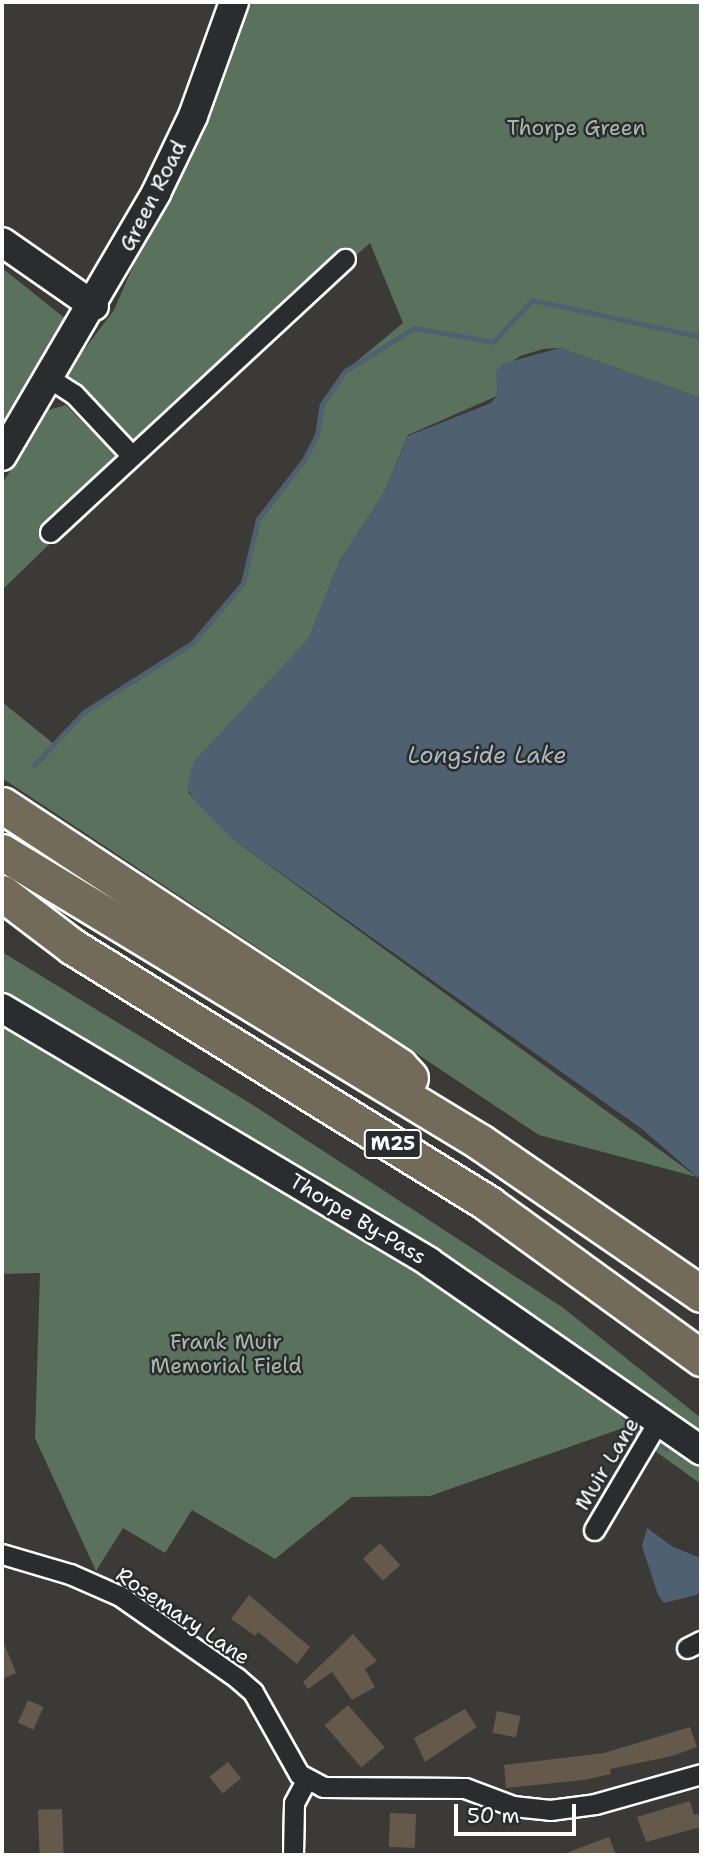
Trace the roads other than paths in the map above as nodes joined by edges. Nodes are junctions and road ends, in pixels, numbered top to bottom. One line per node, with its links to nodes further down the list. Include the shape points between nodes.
1 (234, 2): 4 (main road, Green Road, via 193,116)
2 (2, 242): 4 (main road)
3 (345, 259): 6 (street)
4 (94, 306): 5 (main road, Green Road)
5 (49, 378): 6 (street, via 74,394); 7 (main road, Green Road)
6 (131, 455): 8 (street)
7 (2, 456)
8 (50, 531)
9 (2, 805): 15 (highway, via 400,1066)
10 (2, 852): 15 (highway, M25)
11 (2, 893): 13 (highway, M25)
12 (2, 920): 13 (highway)
13 (73, 947): 17 (highway, M25, via 490,1205)
14 (2, 1008): 18 (main road, Thorpe By-Pass, via 429,1262)
15 (448, 1123): 16 (highway, M25)
16 (701, 1294)
17 (701, 1358)
18 (659, 1420): 19 (main road, Thorpe By-Pass); 20 (street, Muir Lane)
19 (701, 1450)
20 (594, 1530)
21 (2, 1554): 23 (street, Rosemary Lane, via 70,1574 120,1596 237,1678 253,1692 287,1758)
22 (701, 1774): 23 (street, via 595,1804 550,1810 513,1806 465,1788 343,1788)
23 (306, 1780): 24 (street, via 294,1803)
24 (293, 1855)

